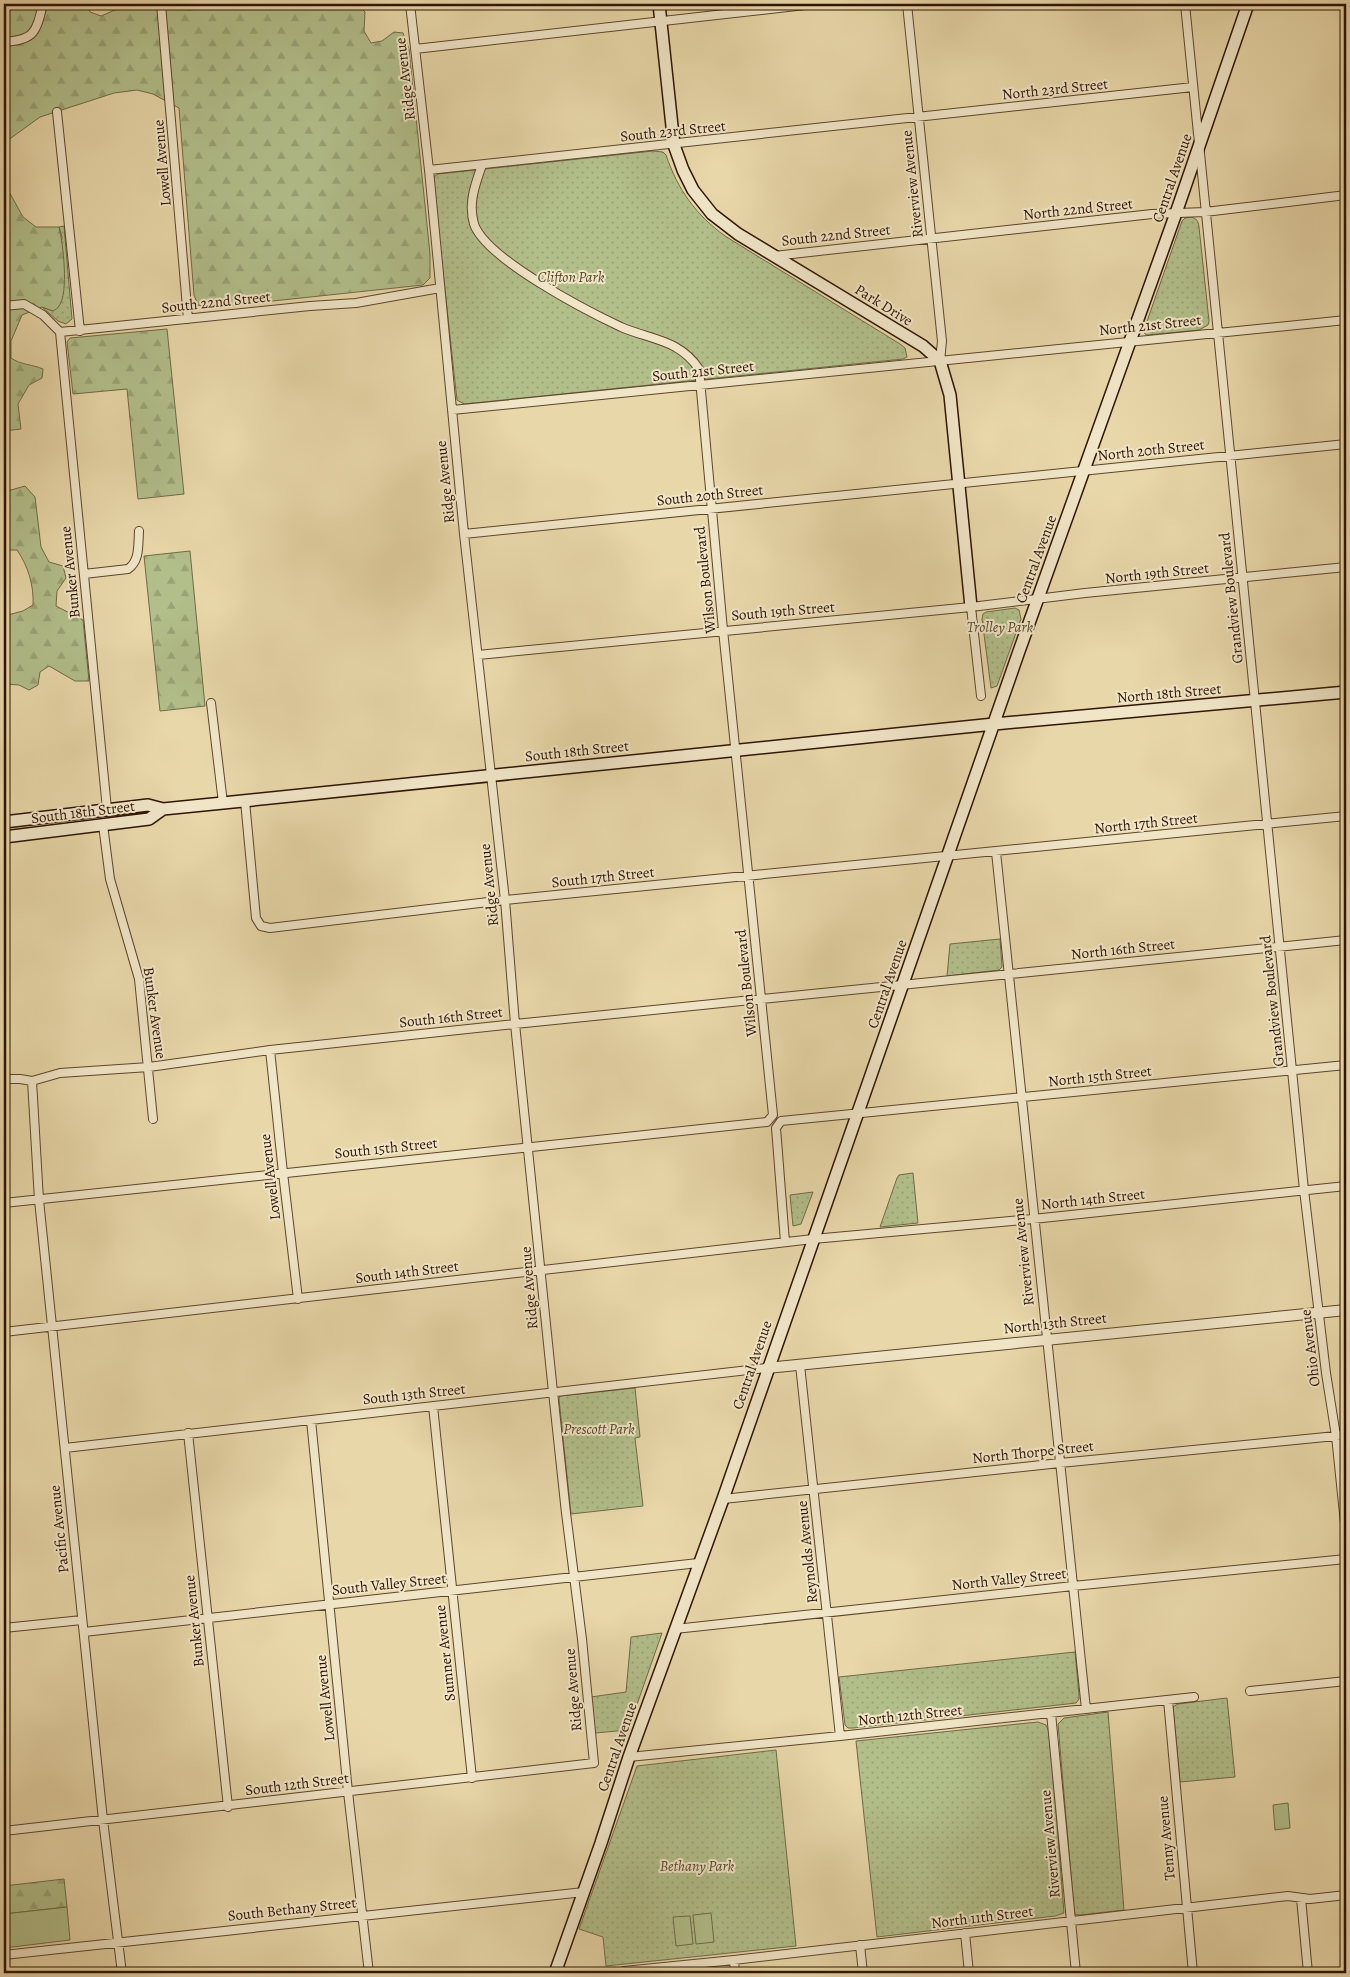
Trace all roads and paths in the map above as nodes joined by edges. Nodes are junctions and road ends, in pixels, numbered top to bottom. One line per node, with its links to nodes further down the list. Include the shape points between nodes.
1 (42, 4): 10 (street, via 37,28 21,41)
2 (161, 4): 26 (street, Lowell Avenue)
3 (410, 4): 11 (street, Ridge Avenue)
4 (659, 4): 9 (main road, Park Drive)
5 (814, 4): 9 (street)
6 (908, 4): 14 (street, Riverview Avenue)
7 (1185, 4): 12 (street, Grandview Boulevard)
8 (1248, 4): 15 (main road, Central Avenue)
9 (661, 21): 11 (street); 16 (main road, Park Drive)
10 (4, 42)
11 (415, 48): 18 (street, Ridge Avenue)
12 (1193, 87): 14 (street, North 23rd Street); 15 (street, Grandview Boulevard)
13 (57, 112): 28 (street)
14 (919, 117): 16 (street, South 23rd Street); 22 (street, Riverview Avenue)
15 (1200, 143): 20 (street, Grandview Boulevard); 21 (main road, Central Avenue)
16 (674, 145): 17 (street, South 23rd Street); 23 (main road, Park Drive, via 693,190 712,214)
17 (482, 165): 18 (street, South 23rd Street); 34 (street, Wilson Boulevard, via 471,208 475,225 485,241 542,285 622,327 674,345 692,358 699,369)
18 (429, 170): 24 (street, Ridge Avenue)
19 (1346, 195): 20 (street, North 22nd Street)
20 (1206, 212): 21 (street, North 22nd Street); 30 (street, Grandview Boulevard)
21 (1176, 213): 22 (street, North 22nd Street); 31 (main road, Central Avenue)
22 (932, 238): 23 (street, South 22nd Street); 33 (street, Riverview Avenue, via 942,341)
23 (774, 256): 33 (main road, Park Drive, via 923,346)
24 (440, 288): 26 (street, South 22nd Street, via 356,303); 35 (street, Ridge Avenue)
25 (4, 306): 29 (street, via 24,304 43,315)
26 (188, 319): 28 (street, South 22nd Street)
27 (1346, 320): 30 (street, North 21st Street)
28 (80, 331): 29 (street, South 22nd Street)
29 (60, 332): 44 (street, Bunker Avenue)
30 (1217, 332): 31 (street, North 21st Street); 37 (street, Grandview Boulevard)
31 (1130, 341): 32 (street, North 21st Street); 38 (main road, Central Avenue)
32 (957, 359): 33 (street, South 21st Street)
33 (940, 361): 34 (street, South 21st Street); 39 (main road, via 950,395)
34 (701, 386): 35 (street, South 21st Street); 40 (street, Wilson Boulevard)
35 (452, 410): 42 (street, Ridge Avenue)
36 (1346, 444): 37 (street, North 20th Street)
37 (1229, 455): 38 (street, North 20th Street); 45 (street, Grandview Boulevard)
38 (1084, 470): 39 (street, North 20th Street); 46 (main road, Central Avenue)
39 (958, 483): 40 (street, South 20th Street); 47 (main road)
40 (712, 508): 42 (street, South 20th Street); 48 (street, Wilson Boulevard)
41 (139, 531): 44 (street, via 134,565 128,569)
42 (464, 534): 49 (street, Ridge Avenue)
43 (1346, 568): 45 (street, North 19th Street)
44 (84, 574): 60 (street, Bunker Avenue)
45 (1243, 578): 46 (street, North 19th Street); 52 (street, Grandview Boulevard)
46 (1038, 599): 47 (street, North 19th Street); 54 (main road, Central Avenue)
47 (971, 607): 48 (street, South 19th Street); 51 (street)
48 (724, 630): 49 (street, South 19th Street); 55 (street, Wilson Boulevard)
49 (478, 655): 56 (street, Ridge Avenue)
50 (1346, 692): 52 (main road, North 18th Street)
51 (980, 696)
52 (1255, 700): 54 (main road, North 18th Street); 63 (street, Grandview Boulevard)
53 (211, 703): 58 (street)
54 (994, 724): 55 (main road, South 18th Street); 67 (main road, Central Avenue)
55 (736, 751): 56 (main road, South 18th Street); 68 (street, Wilson Boulevard)
56 (491, 775): 57 (main road, South 18th Street); 69 (street, Ridge Avenue)
57 (245, 801): 58 (main road, South 18th Street); 69 (street, South 17th Street, via 256,918 261,926 270,928)
58 (223, 803): 59 (main road, South 18th Street)
59 (163, 809): 60 (main road, South 18th Street, via 148,805); 64 (main road, South 18th Street, via 149,819)
60 (106, 810): 62 (main road, South 18th Street)
61 (1346, 816): 63 (street, North 17th Street)
62 (4, 822)
63 (1268, 824): 66 (street, North 17th Street); 71 (street, Grandview Boulevard)
64 (103, 825): 65 (main road, South 18th Street); 78 (street, Bunker Avenue, via 110,878 139,979)
65 (4, 837)
66 (996, 852): 67 (street, North 17th Street); 72 (street, Riverview Avenue)
67 (948, 856): 68 (street, South 17th Street); 73 (main road, Central Avenue)
68 (749, 876): 69 (street, South 17th Street); 74 (street, Wilson Boulevard)
69 (505, 900): 75 (street, Ridge Avenue)
70 (1346, 940): 71 (street, North 16th Street)
71 (1281, 946): 72 (street, North 16th Street); 79 (street, Grandview Boulevard)
72 (1009, 975): 73 (street, North 16th Street); 82 (street, Riverview Avenue)
73 (902, 985): 74 (street, South 16th Street); 83 (main road, Central Avenue)
74 (762, 998): 75 (street, South 16th Street); 85 (street, Wilson Boulevard, via 774,1115)
75 (516, 1024): 76 (street, South 16th Street); 86 (street, Ridge Avenue)
76 (270, 1050): 78 (street, South 16th Street); 87 (street, Lowell Avenue)
77 (1346, 1065): 79 (street, North 15th Street)
78 (149, 1067): 81 (street, South 16th Street, via 60,1073); 84 (street, Bunker Avenue)
79 (1293, 1071): 82 (street, North 15th Street); 89 (street, Grandview Boulevard)
80 (4, 1079): 81 (street, South 16th Street)
81 (32, 1081): 90 (street, Pacific Avenue)
82 (1021, 1097): 83 (street, North 15th Street); 92 (street, Riverview Avenue)
83 (856, 1114): 93 (main road, Central Avenue); 94 (street, via 781,1121 776,1128)
84 (153, 1118)
85 (770, 1119): 86 (street, South 15th Street, via 767,1122)
86 (529, 1148): 87 (street, South 15th Street); 95 (street, Ridge Avenue)
87 (282, 1173): 90 (street, South 15th Street); 96 (street, Lowell Avenue)
88 (1346, 1186): 89 (street, North 14th Street)
89 (1304, 1190): 92 (street, North 14th Street); 98 (street, Ohio Avenue)
90 (38, 1200): 91 (street, South 15th Street); 99 (street, Pacific Avenue)
91 (4, 1204)
92 (1033, 1219): 93 (street, North 14th Street); 101 (street, Riverview Avenue)
93 (814, 1239): 94 (street, South 14th Street); 103 (main road, Central Avenue)
94 (785, 1242): 95 (street, South 14th Street)
95 (541, 1270): 96 (street, South 14th Street); 104 (street, Ridge Avenue)
96 (298, 1299): 99 (street, South 14th Street)
97 (1346, 1310): 98 (street, North 13th Street)
98 (1320, 1313): 101 (street, North 13th Street); 109 (street, Ohio Avenue)
99 (52, 1327): 100 (street, South 14th Street); 110 (street, Pacific Avenue)
100 (4, 1332)
101 (1046, 1339): 102 (street, North 13th Street); 111 (street, Riverview Avenue)
102 (800, 1365): 103 (street, North 13th Street); 112 (street, Reynolds Avenue)
103 (767, 1368): 104 (street, South 13th Street); 113 (main road, Central Avenue)
104 (553, 1392): 105 (street, South 13th Street); 117 (street, Ridge Avenue)
105 (433, 1406): 106 (street, South 13th Street); 119 (street, Sumner Avenue)
106 (311, 1420): 107 (street, South 13th Street); 120 (street, Lowell Avenue)
107 (188, 1433): 110 (street, South 13th Street); 122 (street, Bunker Avenue)
108 (1346, 1435): 109 (street, North Thorpe Street)
109 (1336, 1436): 111 (street, North Thorpe Street); 114 (street, Ohio Avenue)
110 (65, 1448): 123 (street, Pacific Avenue)
111 (1060, 1463): 112 (street, North Thorpe Street); 118 (street, Riverview Avenue)
112 (814, 1490): 113 (street, North Thorpe Street); 121 (street, Reynolds Avenue)
113 (723, 1499): 116 (main road, Central Avenue)
114 (1346, 1533)
115 (1346, 1559): 118 (street, North Valley Street)
116 (698, 1563): 117 (street, South Valley Street); 125 (main road, Central Avenue)
117 (573, 1577): 119 (street, South Valley Street); 135 (street, Ridge Avenue)
118 (1073, 1586): 121 (street, North Valley Street); 131 (street, Riverview Avenue)
119 (452, 1591): 120 (street, South Valley Street); 136 (street, Sumner Avenue)
120 (329, 1604): 122 (street, South Valley Street); 137 (street, Lowell Avenue)
121 (827, 1613): 125 (street, North Valley Street); 133 (street, Reynolds Avenue)
122 (208, 1618): 126 (street, South Valley Street); 138 (street, Bunker Avenue)
123 (82, 1620): 124 (street); 126 (street, Pacific Avenue)
124 (4, 1628)
125 (675, 1628): 134 (main road, Central Avenue)
126 (84, 1632): 139 (street, Pacific Avenue)
127 (1346, 1681): 128 (street)
128 (1250, 1691)
129 (1194, 1697): 130 (street, North 12th Street)
130 (1168, 1700): 131 (street, North 12th Street); 144 (street, Tenny Avenue)
131 (1086, 1709): 132 (street, North 12th Street)
132 (1051, 1713): 133 (street, North 12th Street); 146 (street, Riverview Avenue)
133 (840, 1736): 134 (street, North 12th Street)
134 (629, 1757): 141 (main road, Central Avenue)
135 (594, 1763): 136 (street, South 12th Street)
136 (472, 1778): 137 (street, South 12th Street)
137 (348, 1792): 138 (street, South 12th Street); 145 (street, Lowell Avenue)
138 (228, 1806): 139 (street, South 12th Street)
139 (103, 1820): 140 (street, South 12th Street); 148 (street, Pacific Avenue)
140 (4, 1831)
141 (584, 1892): 145 (street, South Bethany Street); 154 (main road, Central Avenue)
142 (1346, 1895): 143 (street, North 11th Street)
143 (1301, 1898): 144 (street, North 11th Street, via 1288,1896); 161 (street)
144 (1186, 1907): 146 (street, North 11th Street); 160 (street, Tenny Avenue)
145 (362, 1915): 148 (street, South Bethany Street); 153 (street, Lowell Avenue)
146 (1071, 1921): 147 (street, North 11th Street); 159 (street, Riverview Avenue)
147 (965, 1933): 149 (street, North 11th Street); 158 (street)
148 (118, 1941): 150 (street, South Bethany Street); 152 (street, Pacific Avenue)
149 (860, 1945): 151 (street, North 11th Street); 157 (street)
150 (4, 1955)
151 (734, 1960): 155 (street, North 11th Street); 156 (street)
152 (122, 1973)
153 (369, 1973)
154 (555, 1973)
155 (623, 1973)
156 (735, 1973)
157 (864, 1973)
158 (969, 1973)
159 (1076, 1973)
160 (1193, 1973)
161 (1308, 1973)

